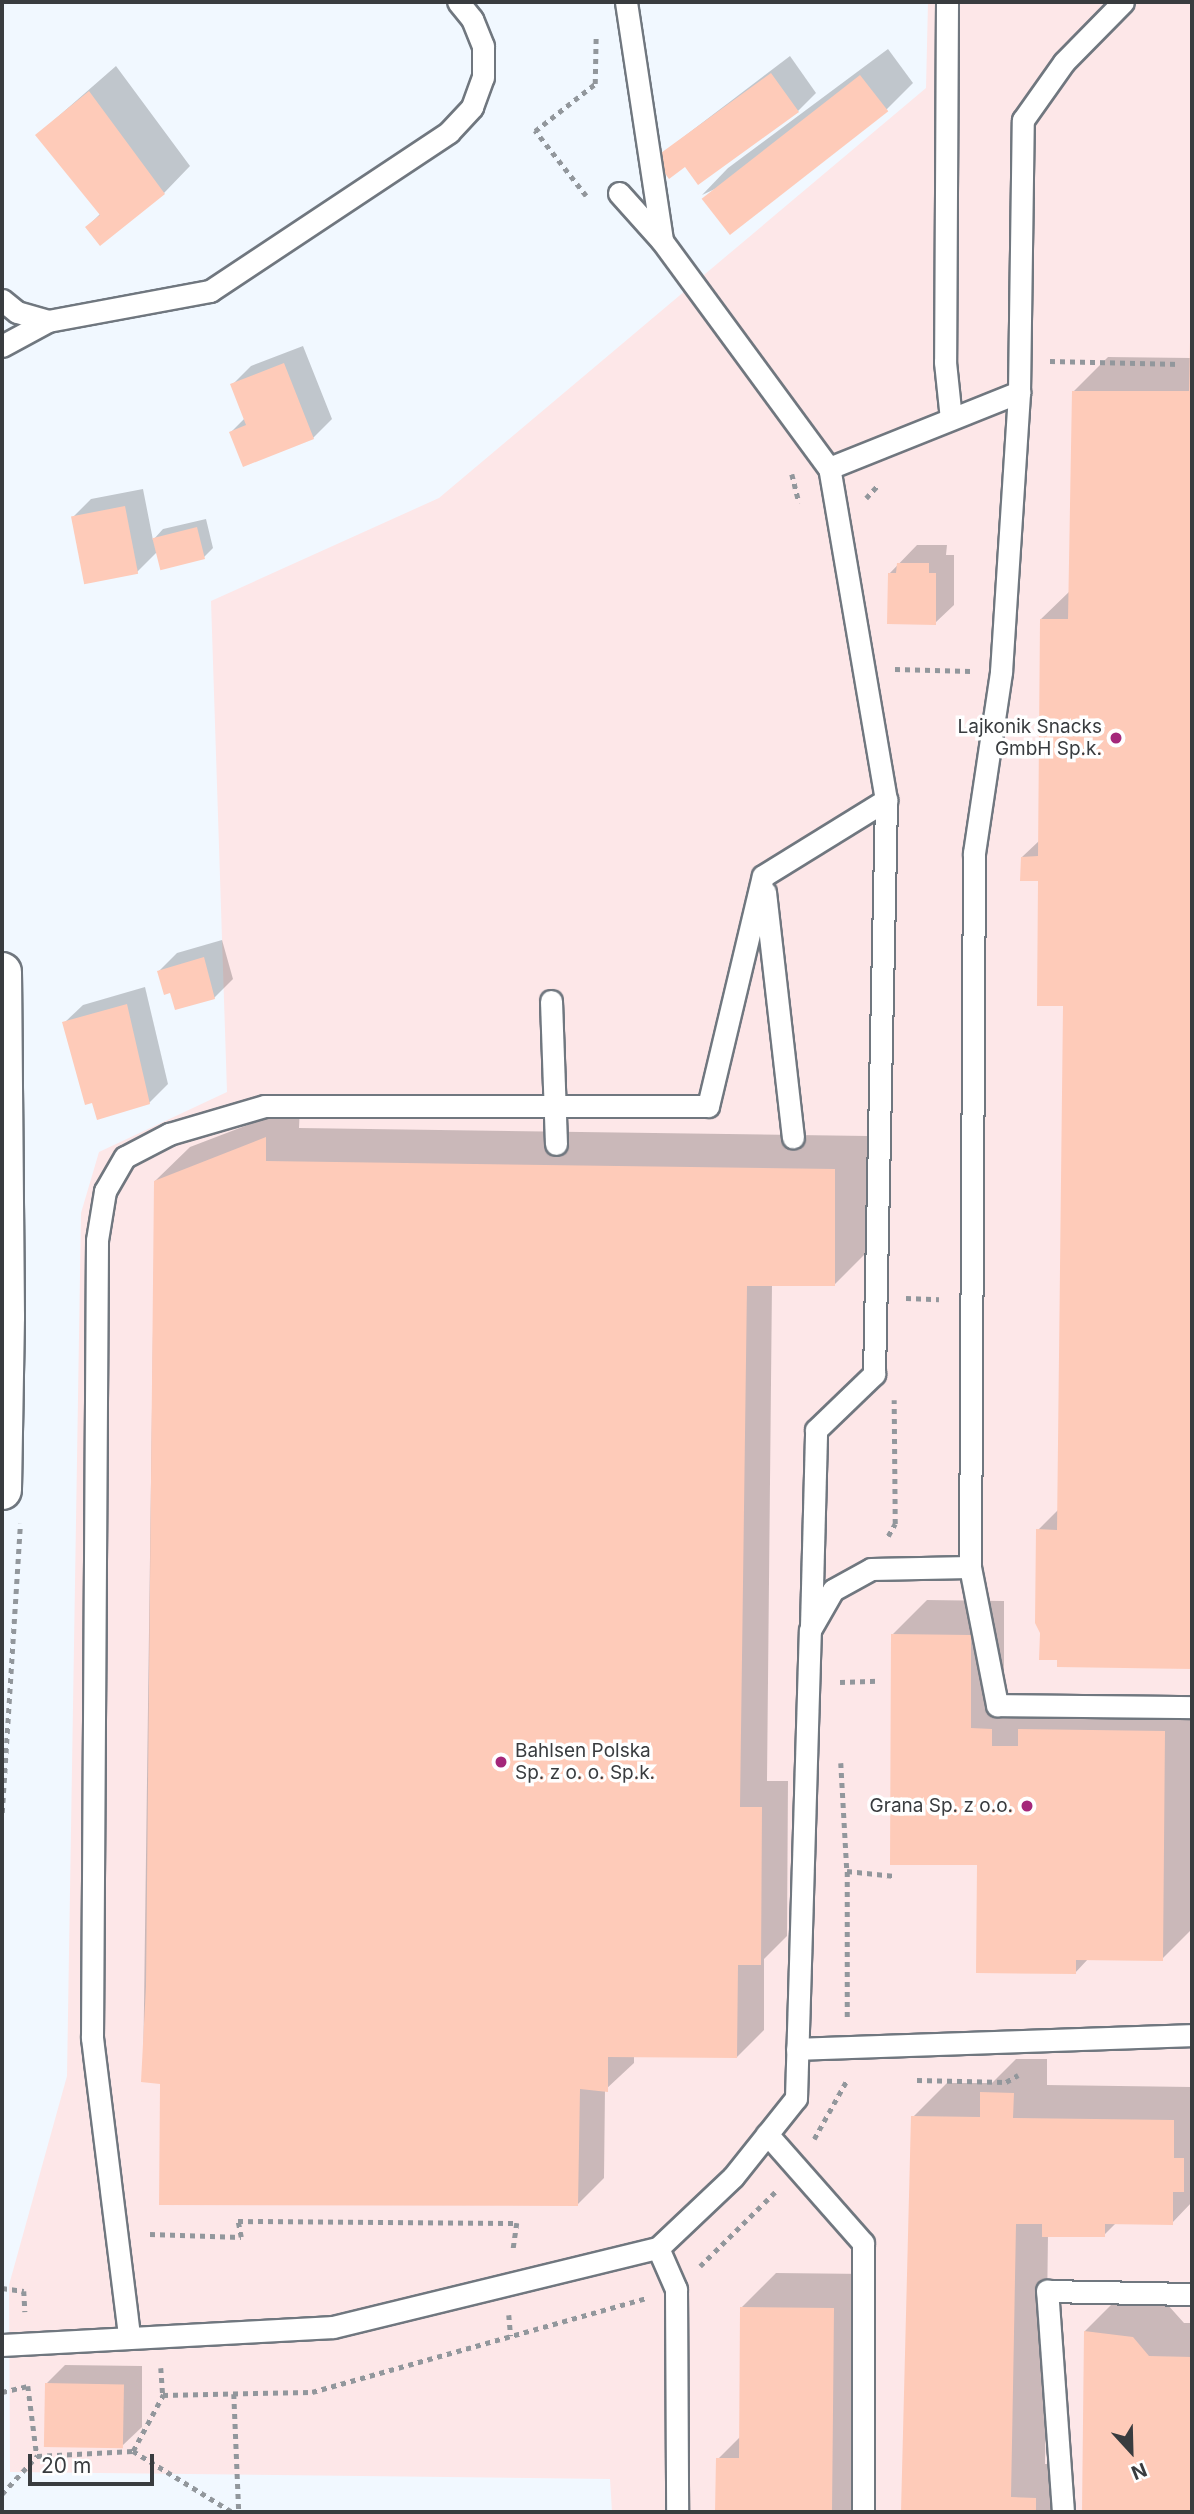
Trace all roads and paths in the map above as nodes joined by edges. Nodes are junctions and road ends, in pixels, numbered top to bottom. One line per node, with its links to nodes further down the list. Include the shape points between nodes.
1 (458, 2): 8 (lane, via 472,19 483,46 483,77 472,107 449,132 210,291)
2 (626, 2): 6 (lane)
3 (947, 2): 11 (lane, via 945,362)
4 (1123, 2): 10 (lane, via 1064,62 1023,120)
5 (619, 193): 6 (lane)
6 (662, 241): 12 (lane)
7 (2, 300): 8 (lane, via 17,312)
8 (48, 321): 9 (lane)
9 (2, 346)
10 (1019, 392): 11 (lane); 14 (lane)
11 (951, 419): 12 (lane)
12 (829, 468): 15 (lane)
13 (883, 668): 14 (path)
14 (1001, 673): 25 (lane, via 974,853)
15 (886, 800): 16 (lane); 27 (lane, via 874,1374 816,1430)
16 (764, 876): 19 (lane, via 708,1106); 20 (lane)
17 (2, 972): 22 (street)
18 (551, 1001): 19 (lane)
19 (555, 1106): 21 (lane); 43 (lane, via 265,1106 169,1134 125,1157 105,1191 97,1240 92,2038)
20 (793, 1137)
21 (556, 1144)
22 (4, 1309): 24 (street)
23 (894, 1391): 26 (path, via 895,1524)
24 (11, 1505): 34 (path)
25 (970, 1567): 26 (lane); 32 (lane, via 998,1705)
26 (871, 1569): 27 (lane, via 833,1590)
27 (810, 1630): 37 (lane)
28 (838, 1670): 30 (path)
29 (878, 1681): 30 (path)
30 (836, 1682): 31 (path)
31 (837, 1695)
32 (1192, 1707)
33 (840, 1749): 35 (path, via 847,1871)
34 (2, 1813)
35 (895, 1876)
36 (1192, 2035): 37 (lane)
37 (797, 2049): 38 (lane, via 796,2098)
38 (767, 2134): 40 (lane, via 733,2177); 55 (lane, via 863,2243)
39 (150, 2244): 41 (path, via 149,2231 241,2237 238,2221 517,2223)
40 (658, 2248): 41 (lane); 54 (lane, via 677,2289)
41 (508, 2285): 44 (lane, via 333,2327); 45 (path)
42 (1192, 2294): 56 (lane, via 1047,2291)
43 (129, 2335): 44 (lane); 46 (lane)
44 (158, 2335): 49 (path)
45 (510, 2336)
46 (2, 2345)
47 (2, 2392): 51 (path, via 28,2386 37,2456)
48 (233, 2394): 53 (path)
49 (163, 2395)
50 (133, 2451): 52 (path)
51 (2, 2494)
52 (232, 2512)
53 (239, 2512)
54 (677, 2512)
55 (863, 2512)
56 (1063, 2512)

